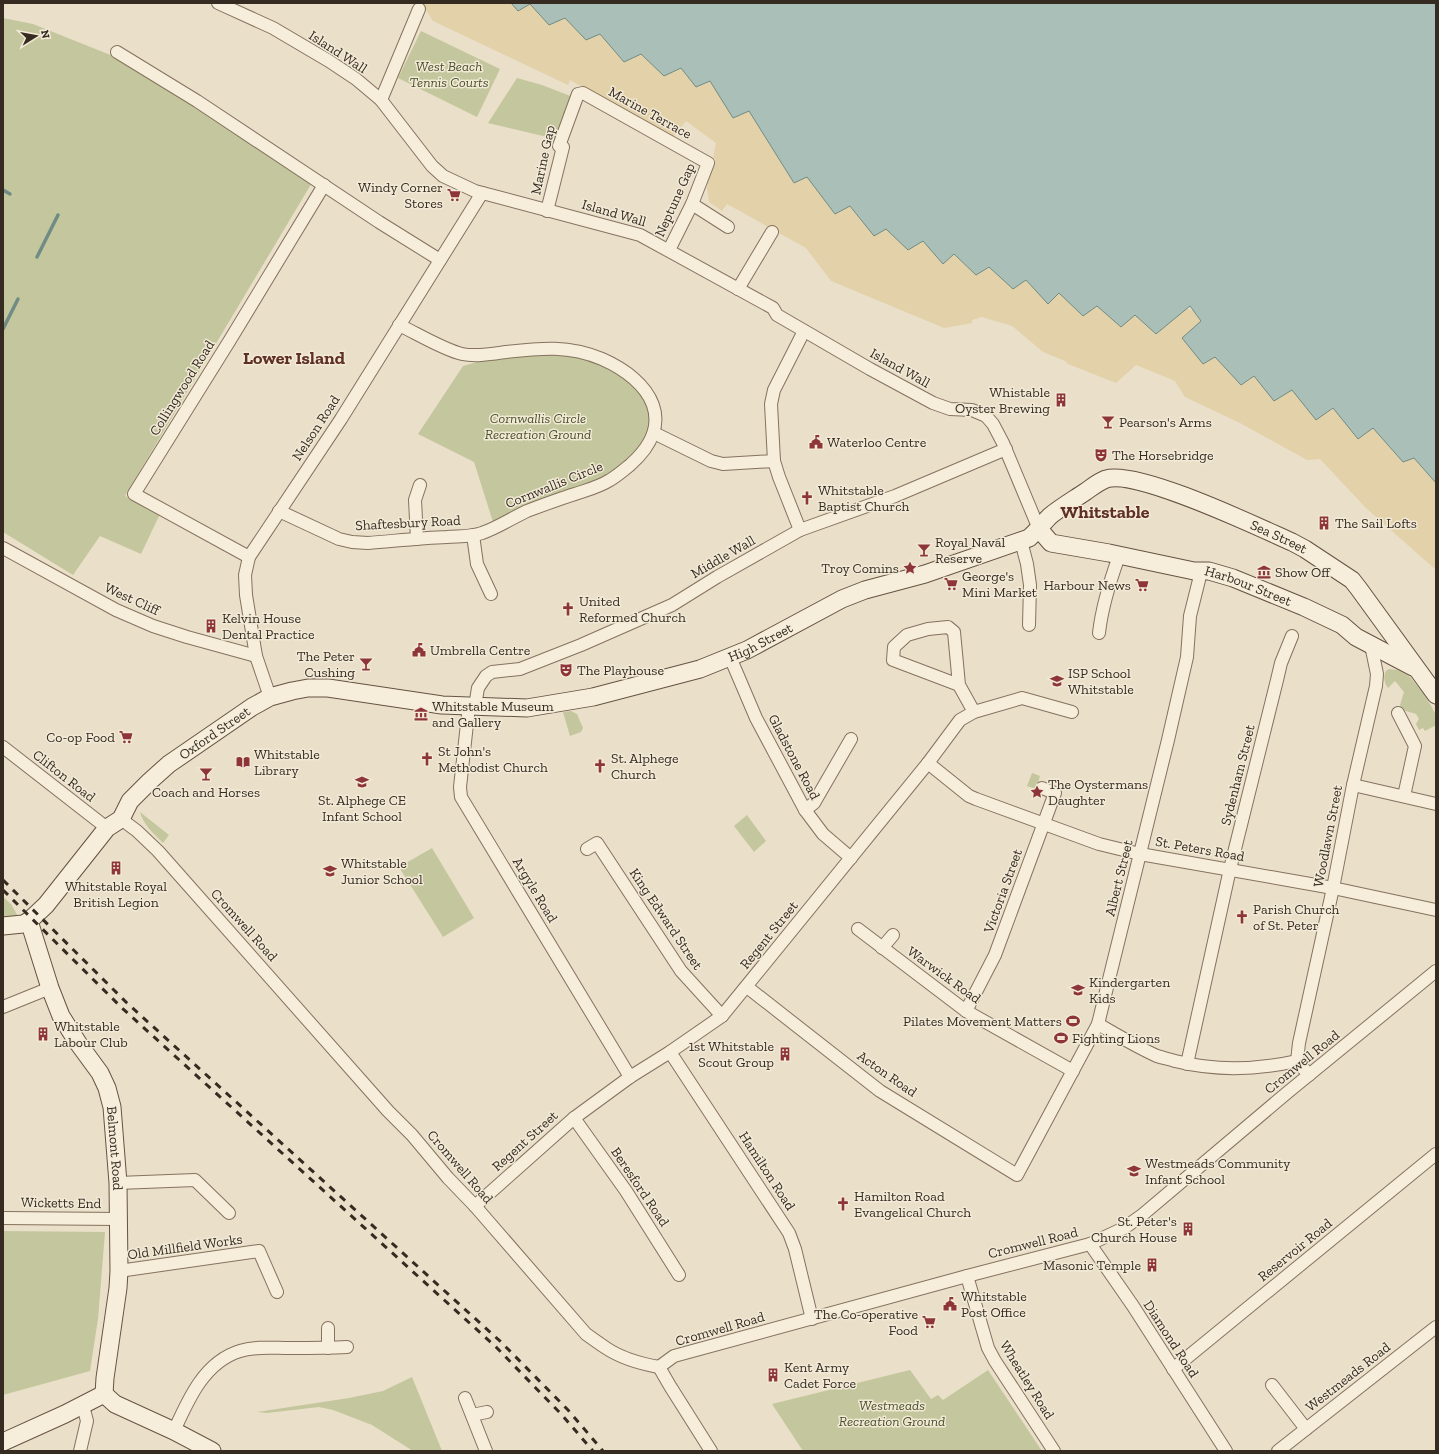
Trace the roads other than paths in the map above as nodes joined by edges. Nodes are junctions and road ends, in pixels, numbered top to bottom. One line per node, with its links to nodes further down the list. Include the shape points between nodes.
1 (218, 3): 5 (street, Island Wall, via 273,28 310,50)
2 (419, 9): 5 (street)
3 (117, 52): 7 (street, via 197,101)
4 (578, 94): 6 (street, Marine Terrace, via 583,93); 10 (street, Marine Gap, via 559,146 564,147)
5 (381, 100): 8 (street, Island Wall, via 432,166 443,176)
6 (708, 162): 9 (street, Neptune Gap)
7 (324, 185): 14 (street); 31 (street, Collingwood Road, via 134,494)
8 (482, 193): 10 (street, Island Wall); 14 (street, Nelson Road)
9 (692, 204): 11 (street); 13 (street, Neptune Gap)
10 (547, 210): 13 (street, Island Wall, via 640,235)
11 (728, 227)
12 (772, 232): 15 (street)
13 (669, 250): 15 (street, Island Wall)
14 (440, 260): 16 (street, Nelson Road)
15 (738, 289): 17 (street, Island Wall, via 773,308 777,315)
16 (399, 325): 18 (street, Cornwallis Circle, via 462,354 484,355 551,348 580,352 602,360 618,368 647,391 656,418); 23 (street, Nelson Road, via 341,419)
17 (804, 331): 19 (street, Island Wall, via 934,403 986,416); 20 (street, via 774,390 771,404)
18 (654, 433): 20 (street, via 711,461 723,464); 26 (street, Cornwallis Circle, via 646,449 636,460 610,480 522,513 481,534)
19 (1006, 449): 24 (street, Island Wall); 25 (street, Middle Wall, via 895,496)
20 (774, 461): 25 (street)
21 (1114, 478): 24 (main road, High Street, via 1098,483 1062,507); 36 (main road, Sea Street, via 1178,494 1306,549 1352,580)
22 (420, 485): 27 (street, via 415,500)
23 (279, 511): 27 (street, Shaftesbury Road, via 352,542); 31 (street, Nelson Road)
24 (1039, 529): 28 (main road, High Street); 30 (main road, Harbour Street, via 1051,542)
25 (800, 530): 45 (street, Middle Wall, via 672,605 520,669 492,672 478,688)
26 (473, 535): 27 (street, Shaftesbury Road); 33 (street, via 477,564)
27 (417, 539)
28 (1022, 541): 34 (street, via 1030,585); 40 (main road, High Street, via 842,599)
29 (3, 548): 39 (street, West Cliff, via 116,610 153,626 187,638)
30 (1119, 556): 32 (main road, Harbour Street); 35 (street, via 1107,592)
31 (249, 557): 39 (street, Nelson Road, via 245,575 246,595)
32 (1200, 571): 38 (main road, Harbour Street, via 1233,578 1304,607 1342,625 1356,637); 60 (street, Albert Street, via 1190,616 1187,657)
33 (491, 594)
34 (1029, 625)
35 (1099, 633)
36 (1391, 634): 38 (main road, via 1388,646); 41 (main road, Sea Street)
37 (1292, 636): 62 (street, Sydenham Street, via 1278,674)
38 (1376, 648): 41 (main road, Harbour Street); 52 (street, Woodlawn Street, via 1376,686)
39 (256, 656): 44 (street, Nelson Road)
40 (730, 658): 45 (main road, High Street, via 670,678 548,706); 56 (street, Gladstone Road, via 756,718)
41 (1420, 671): 43 (main road, Harbour Street)
42 (959, 685): 42 (street, via 954,632 948,627 907,635 894,647 893,660); 46 (street)
43 (1436, 694)
44 (270, 697): 45 (main road, Oxford Street, via 303,689 328,688 442,705); 57 (main road, Oxford Street, via 169,764 130,801)
45 (472, 706): 82 (street, Argyle Road, via 460,787 461,797)
46 (974, 712): 47 (street, Regent Street, via 1022,698); 51 (street, Regent Street, via 960,720)
47 (1072, 712)
48 (1398, 713): 54 (street, via 1415,746)
49 (851, 739): 56 (street, via 814,803)
50 (3, 747): 57 (street, Clifton Road)
51 (928, 763): 58 (street, St. Peters Road, via 969,796); 61 (street, Regent Street)
52 (1353, 785): 54 (street); 63 (street, Woodlawn Street)
53 (1042, 788): 58 (street, Victoria Street, via 1055,793)
54 (1404, 796): 55 (street)
55 (1436, 804)
56 (805, 810): 61 (street, Gladstone Road, via 823,834)
57 (114, 823): 65 (main road, Oxford Street, via 46,905); 87 (street, Cromwell Road, via 136,831 158,851)
58 (1044, 825): 60 (street, St. Peters Road, via 1099,844); 74 (street, Victoria Street, via 996,955)
59 (587, 849): 75 (street, King Edward Street, via 597,843 681,971)
60 (1140, 854): 62 (street, St. Peters Road); 76 (street, Albert Street)
61 (851, 858): 71 (street, Regent Street)
62 (1230, 869): 63 (street, St. Peters Road); 79 (street, Sydenham Street)
63 (1333, 888): 64 (street, St. Peters Road); 78 (street, Woodlawn Street)
64 (1436, 910)
65 (29, 921): 66 (main road); 72 (main road, Belmont Road)
66 (3, 926)
67 (858, 930): 69 (street, Warwick Road)
68 (893, 935): 69 (street)
69 (882, 948): 74 (street, Warwick Road)
70 (1436, 971): 81 (street, Cromwell Road)
71 (747, 987): 75 (street, Regent Street); 85 (street, Acton Road, via 880,1091)
72 (50, 988): 73 (street); 86 (main road, Belmont Road, via 61,1016 100,1073 107,1088 112,1107)
73 (3, 1007)
74 (966, 1011): 80 (street, Warwick Road)
75 (722, 1016): 77 (street, Regent Street)
76 (1098, 1024): 79 (street, via 1158,1056); 80 (street, Albert Street)
77 (670, 1052): 82 (street, Regent Street); 96 (street, Hamilton Road, via 789,1233)
78 (1297, 1061): 79 (street, via 1251,1068 1218,1068); 81 (street)
79 (1187, 1064)
80 (1072, 1071): 85 (street, Albert Street)
81 (1309, 1075): 91 (street, Cromwell Road, via 1141,1216 1124,1228)
82 (630, 1077): 83 (street, Regent Street)
83 (574, 1118): 87 (street, Regent Street); 93 (street, Beresford Road, via 626,1191)
84 (1436, 1154): 102 (street, Reservoir Road)
85 (1017, 1175)
86 (118, 1184): 88 (street, via 195,1180); 90 (main road, Belmont Road)
87 (475, 1206): 101 (street, Cromwell Road, via 586,1334 620,1355)
88 (229, 1213)
89 (3, 1218): 90 (street, Wicketts End)
90 (119, 1219): 92 (main road, Belmont Road)
91 (1090, 1244): 94 (street, Cromwell Road); 102 (street, Diamond Road)
92 (119, 1271): 95 (street, Old Millfield Works, via 259,1251); 104 (main road, Belmont Road)
93 (679, 1274)
94 (967, 1276): 96 (street, Cromwell Road); 116 (street, Wheatley Road, via 988,1348)
95 (277, 1292)
96 (812, 1318): 101 (street, Cromwell Road, via 674,1356)
97 (1436, 1327): 109 (street, Westmeads Road)
98 (328, 1328): 100 (street)
99 (347, 1347): 100 (street)
100 (328, 1348): 110 (street, via 255,1349 239,1351 228,1356 208,1372 199,1384)
101 (659, 1367): 115 (street)
102 (1173, 1369): 117 (street, Diamond Road)
103 (1272, 1385): 109 (street)
104 (104, 1394): 106 (main road); 110 (main road, via 115,1404)
105 (465, 1398): 108 (street)
106 (83, 1406): 111 (main road); 112 (street, via 87,1421)
107 (486, 1412): 108 (street)
108 (472, 1415): 114 (street)
109 (1306, 1429): 118 (street, Westmeads Road)
110 (174, 1431): 113 (main road)
111 (3, 1442)
112 (80, 1451)
113 (212, 1451)
114 (486, 1451)
115 (712, 1451)
116 (1054, 1451)
117 (1226, 1451)
118 (1278, 1451)

